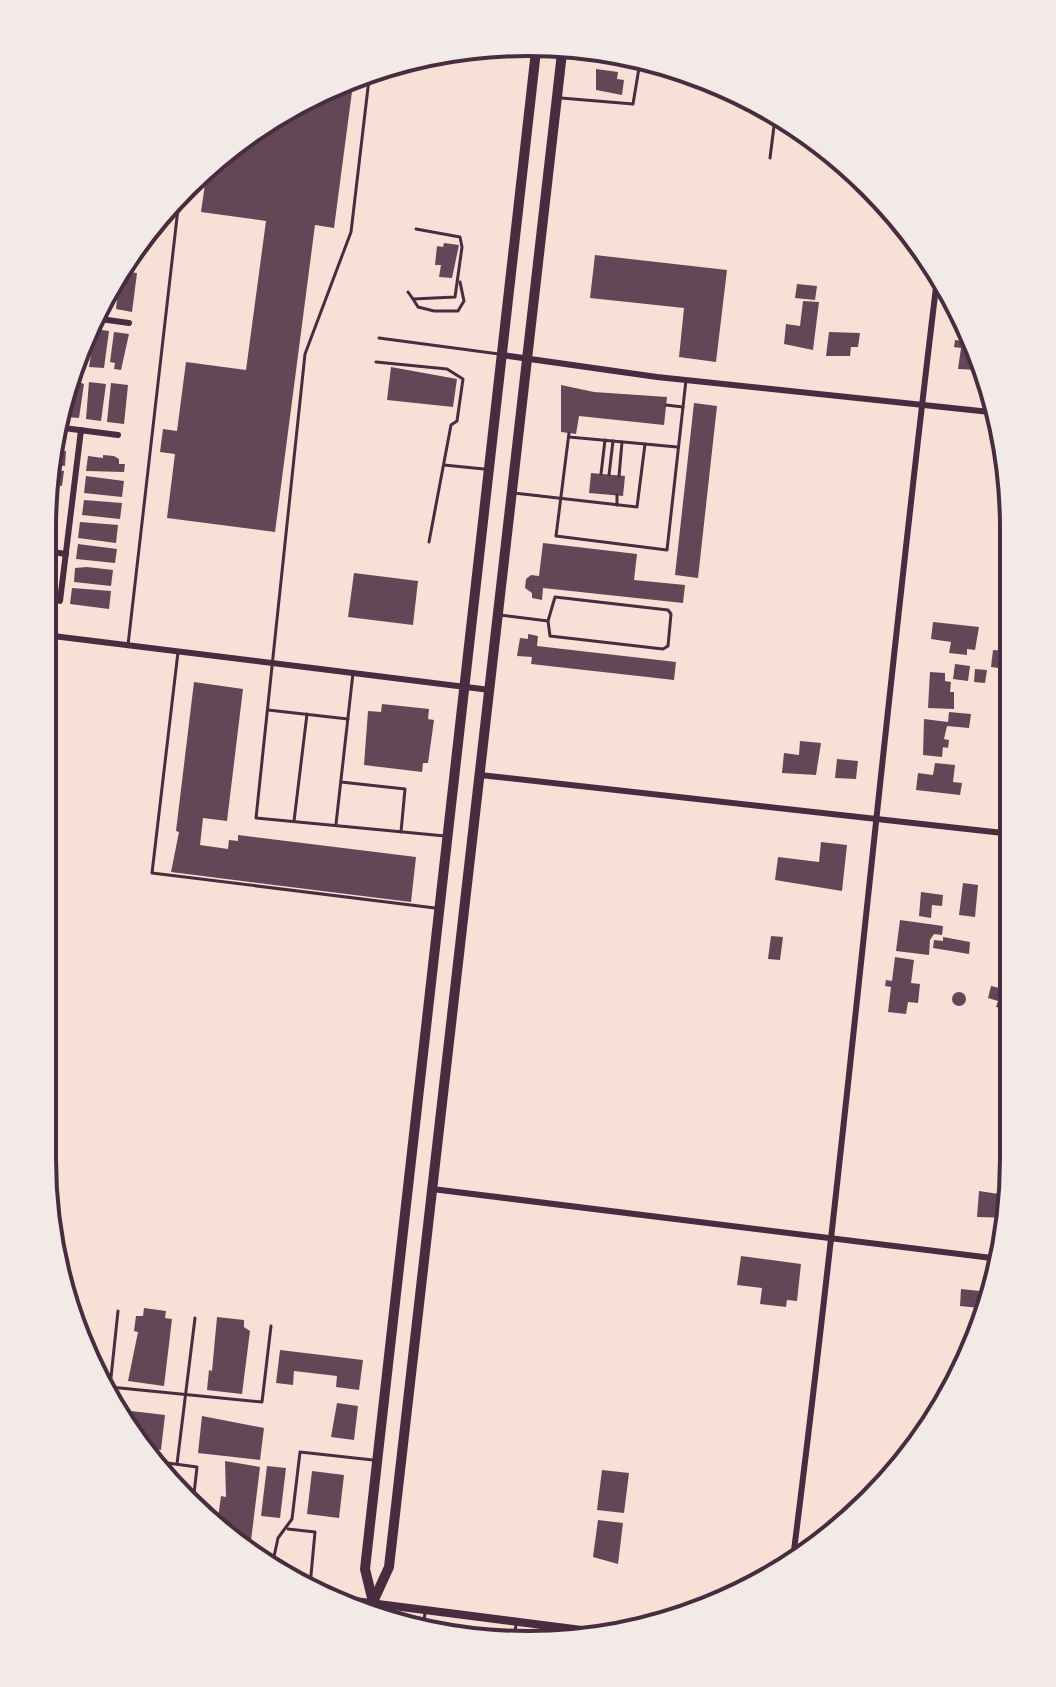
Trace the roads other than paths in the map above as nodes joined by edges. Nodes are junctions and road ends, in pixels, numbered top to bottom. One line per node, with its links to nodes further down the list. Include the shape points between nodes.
1 (535, 56): 17 (highway)
2 (562, 57): 5 (highway)
3 (639, 69): 5 (lane, via 633,104)
4 (368, 84): 55 (lane, via 351,232 305,354)
5 (557, 98): 18 (highway)
6 (774, 126): 7 (lane)
7 (770, 158)
8 (178, 212): 53 (lane)
9 (416, 229): 10 (lane, via 460,237)
10 (459, 281): 13 (lane, via 455,297); 13 (lane, via 464,301 458,311 418,307)
11 (936, 290): 21 (street)
12 (408, 292): 13 (lane)
13 (413, 299)
14 (105, 320): 15 (street)
15 (129, 323)
16 (379, 338): 17 (lane)
17 (502, 355): 18 (street); 34 (highway)
18 (529, 358): 20 (street); 38 (highway)
19 (376, 362): 33 (lane, via 457,373 463,379)
20 (686, 380): 21 (street); 23 (lane)
21 (922, 404): 24 (street); 64 (street)
22 (666, 405): 23 (lane)
23 (683, 407): 32 (lane)
24 (985, 411)
25 (67, 428): 26 (street)
26 (81, 430): 27 (street); 48 (street)
27 (118, 435)
28 (605, 440): 29 (lane); 35 (lane); 42 (lane, via 569,435)
29 (613, 441): 30 (lane); 36 (lane)
30 (622, 442): 31 (lane); 37 (lane)
31 (645, 444): 32 (lane); 45 (lane, via 637,507)
32 (678, 447): 42 (lane, via 667,550 556,536)
33 (444, 465): 34 (lane); 46 (lane)
34 (488, 469): 57 (highway)
35 (601, 474)
36 (609, 475)
37 (619, 476)
38 (513, 493): 42 (lane); 50 (highway)
39 (599, 494): 43 (lane)
40 (608, 495): 44 (lane)
41 (617, 495): 45 (lane)
42 (562, 498): 43 (lane)
43 (598, 503): 44 (lane)
44 (606, 504): 45 (lane)
45 (617, 505)
46 (429, 542)
47 (56, 552): 48 (street)
48 (66, 554): 49 (street)
49 (60, 601)
50 (499, 615): 51 (lane); 58 (highway)
51 (548, 621): 51 (lane, via 550,636 663,649 668,646 671,614 555,597)
52 (56, 636): 53 (street)
53 (128, 645): 54 (street)
54 (178, 652): 55 (street); 70 (lane, via 152,873)
55 (272, 663): 56 (street); 59 (lane)
56 (353, 673): 57 (street); 61 (lane)
57 (465, 687): 58 (street); 69 (highway)
58 (490, 690): 62 (highway)
59 (267, 710): 60 (lane); 65 (lane, via 256,818)
60 (307, 714): 61 (lane); 65 (lane)
61 (348, 719): 63 (lane)
62 (480, 775): 64 (street); 71 (highway)
63 (341, 782): 66 (lane); 67 (lane, via 405,789)
64 (876, 817): 68 (street); 72 (street)
65 (294, 821): 66 (lane)
66 (335, 825): 67 (lane)
67 (401, 832): 69 (lane)
68 (1000, 832)
69 (447, 836): 70 (highway)
70 (439, 909): 80 (highway)
71 (432, 1189): 72 (street); 89 (highway, via 389,1567)
72 (834, 1236): 73 (street); 85 (street)
73 (989, 1258)
74 (118, 1311): 77 (lane)
75 (195, 1318): 79 (lane)
76 (271, 1326): 79 (lane, via 262,1402)
77 (111, 1379)
78 (115, 1387): 79 (lane)
79 (186, 1394): 82 (lane)
80 (377, 1460): 84 (lane, via 300,1452); 89 (highway, via 365,1569)
81 (167, 1463): 82 (lane)
82 (177, 1464): 83 (lane, via 197,1467)
83 (194, 1493)
84 (288, 1529): 86 (lane, via 278,1538); 87 (lane, via 315,1532)
85 (794, 1548)
86 (274, 1556)
87 (311, 1578)
88 (363, 1601): 89 (street)
89 (373, 1602): 90 (street)
90 (426, 1609): 91 (lane); 92 (street)
91 (424, 1619)
92 (516, 1621): 93 (street); 94 (lane)
93 (566, 1629)
94 (515, 1631)

